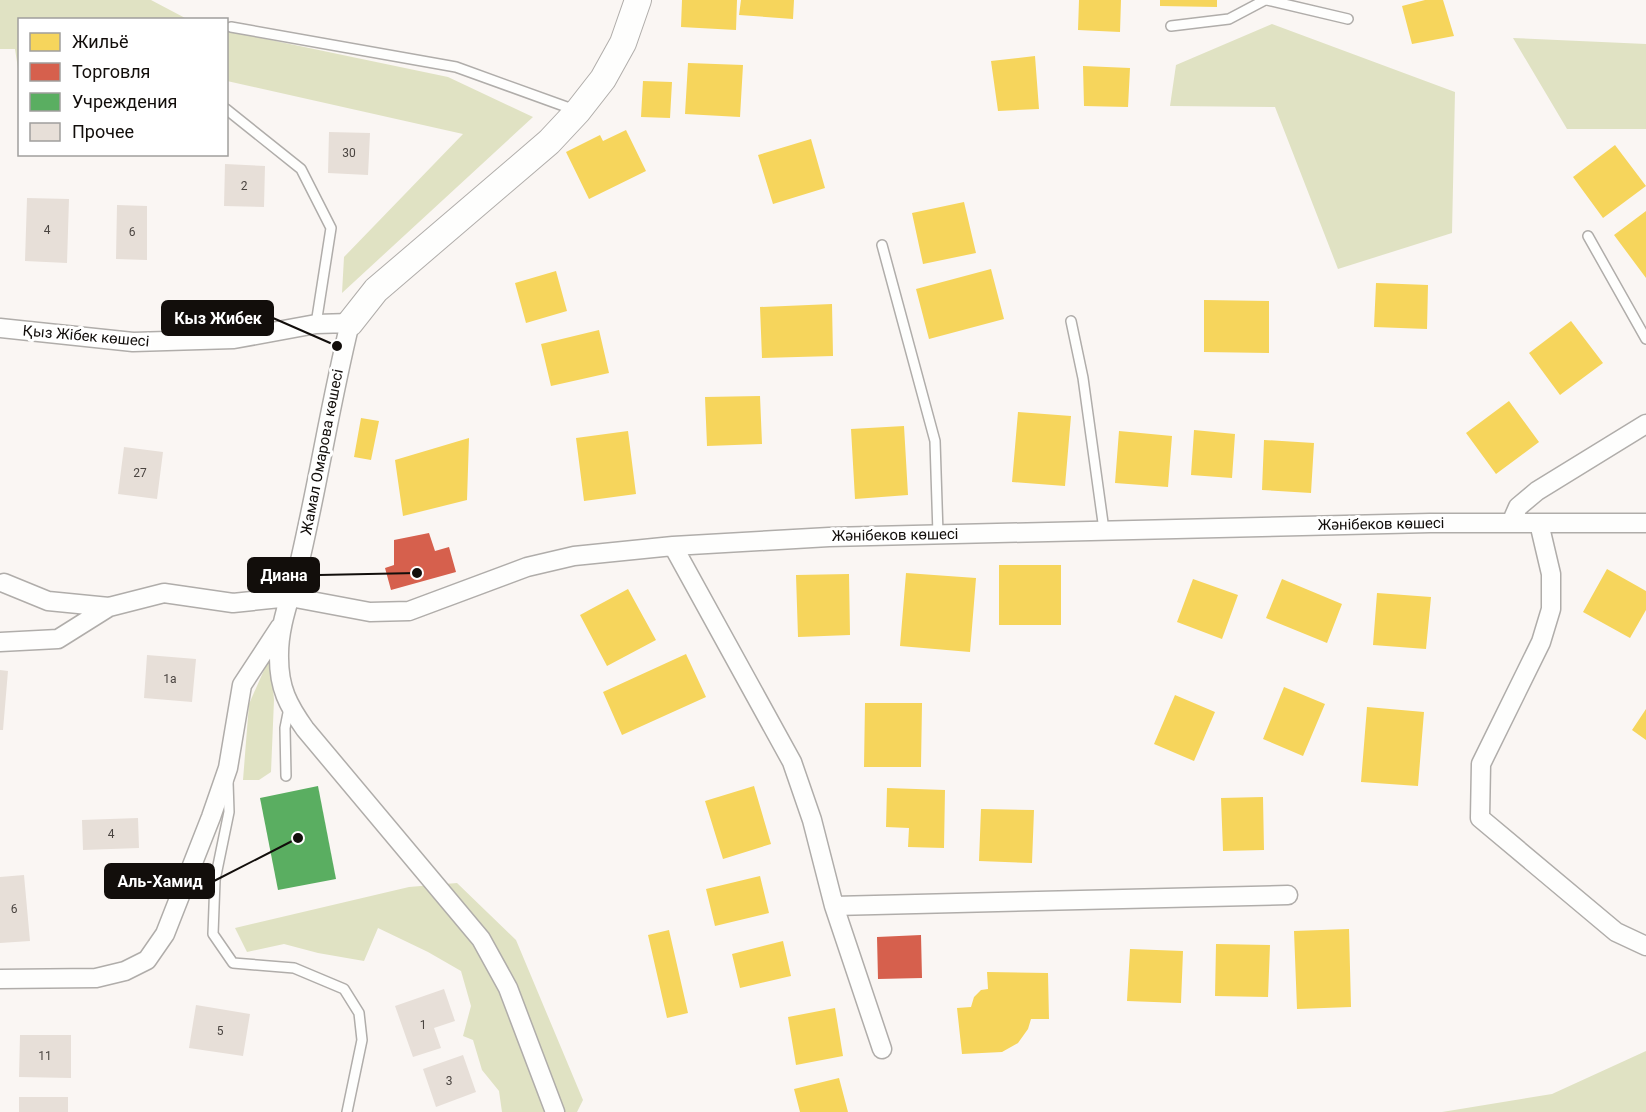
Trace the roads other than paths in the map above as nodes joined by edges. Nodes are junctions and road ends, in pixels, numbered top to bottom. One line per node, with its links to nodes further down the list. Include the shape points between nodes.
1 (638, 0): 7 (street, Жамал Омарова көшесі, via 623,43 603,79)
2 (1266, 0): 3 (lane); 4 (lane, via 1229,19)
3 (1348, 18)
4 (1171, 26)
5 (231, 27): 7 (lane, via 456,67)
6 (228, 111): 12 (lane, via 301,169 331,228)
7 (578, 111): 11 (street, Жамал Омарова көшесі, via 549,142 376,290)
8 (1588, 236): 14 (lane)
9 (882, 244): 20 (lane, via 934,441)
10 (1071, 321): 19 (lane, via 1083,378)
11 (350, 323): 12 (street, Қыз Жібек көшесі); 23 (street, Жамал Омарова көшесі)
12 (316, 324): 13 (street, Қыз Жібек көшесі, via 234,339 133,342)
13 (0, 328)
14 (1646, 339)
15 (1646, 424): 16 (street, via 1537,491 1518,507)
16 (1511, 523): 17 (street, Жәнібеков көшесі); 19 (street, Жәнібеков көшесі)
17 (1539, 523): 18 (street, Жәнібеков көшесі); 32 (street, via 1551,574 1551,609 1541,642 1480,764 1480,818 1616,932)
18 (1646, 523)
19 (1104, 531): 20 (street, Жәнібеков көшесі)
20 (938, 534): 21 (street, Жәнібеков көшесі)
21 (673, 546): 23 (street, Жәнібеков көшесі, via 574,556 527,567 409,611 370,612); 31 (street, via 792,762)
22 (4, 583): 24 (street, via 48,601)
23 (290, 597): 24 (street, via 233,603 164,593); 25 (street, Жамал Омарова көшесі)
24 (109, 607): 26 (street, via 58,639)
25 (281, 626): 27 (street, Жамал Омарова көшесі, via 281,683); 28 (street, via 242,685)
26 (0, 642)
27 (289, 706): 29 (lane, via 285,728); 36 (street, Жамал Омарова көшесі, via 481,939 508,988)
28 (228, 768): 33 (street, via 165,934 147,960 125,971 96,978); 35 (lane, via 229,812 215,880 213,934 233,963 294,968 344,989 359,1013 362,1040)
29 (286, 776)
30 (1288, 895): 31 (street)
31 (834, 906): 34 (street)
32 (1646, 946)
33 (0, 979)
34 (882, 1049)
35 (347, 1112)
36 (555, 1112)

